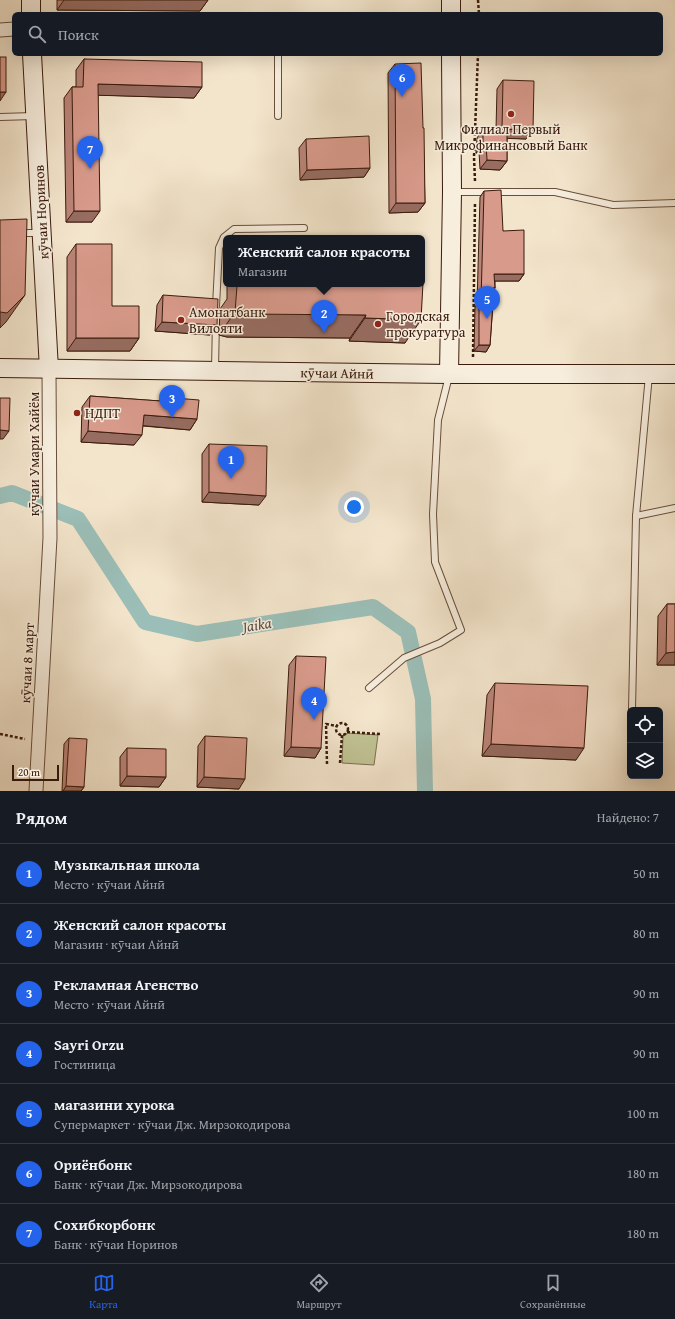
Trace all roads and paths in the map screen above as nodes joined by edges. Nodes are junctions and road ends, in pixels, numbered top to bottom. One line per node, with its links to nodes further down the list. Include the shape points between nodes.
1 (31, 0): 4 (main road)
2 (451, 0): 5 (main road)
3 (478, 0): 6 (path)
4 (31, 12)
5 (451, 12)
6 (478, 12)
7 (12, 29): 8 (street)
8 (0, 30)
9 (32, 56): 14 (main road, кӯчаи Норинов)
10 (278, 56): 15 (lane)
11 (451, 56): 16 (main road)
12 (478, 56): 17 (path)
13 (0, 116): 14 (lane)
14 (36, 116): 21 (main road, кӯчаи Норинов)
15 (278, 116)
16 (452, 192): 17 (lane); 28 (main road)
17 (475, 192): 18 (lane, via 555,192 613,205); 24 (path)
18 (675, 203)
19 (304, 228): 22 (lane, via 234,229)
20 (13, 233): 21 (lane)
21 (42, 233): 26 (main road, кӯчаи Норинов)
22 (227, 235)
23 (223, 240): 27 (lane, via 219,248)
24 (473, 358)
25 (0, 368): 26 (main road, кӯчаи Айнӣ)
26 (49, 370): 27 (main road, кӯчаи Айнӣ); 33 (street, кӯчаи Умари Хайём)
27 (215, 372): 28 (main road, кӯчаи Айнӣ)
28 (449, 374): 29 (main road, кӯчаи Айнӣ); 34 (lane, via 438,420 433,514 435,562 461,630 404,658)
29 (649, 374): 30 (main road, кӯчаи Айнӣ); 32 (lane)
30 (675, 374)
31 (675, 508): 32 (lane)
32 (636, 516): 35 (lane)
33 (50, 538): 41 (street, кӯчаи 8 март)
34 (369, 688)
35 (632, 707)
36 (337, 726): 37 (path, via 344,724 347,726); 40 (path, via 337,733); 43 (path, via 326,724)
37 (347, 732): 39 (path); 40 (path)
38 (0, 734): 41 (path)
39 (380, 734)
40 (342, 735): 42 (path)
41 (38, 742): 44 (street, кӯчаи 8 март)
42 (340, 762)
43 (327, 764)
44 (36, 791)

